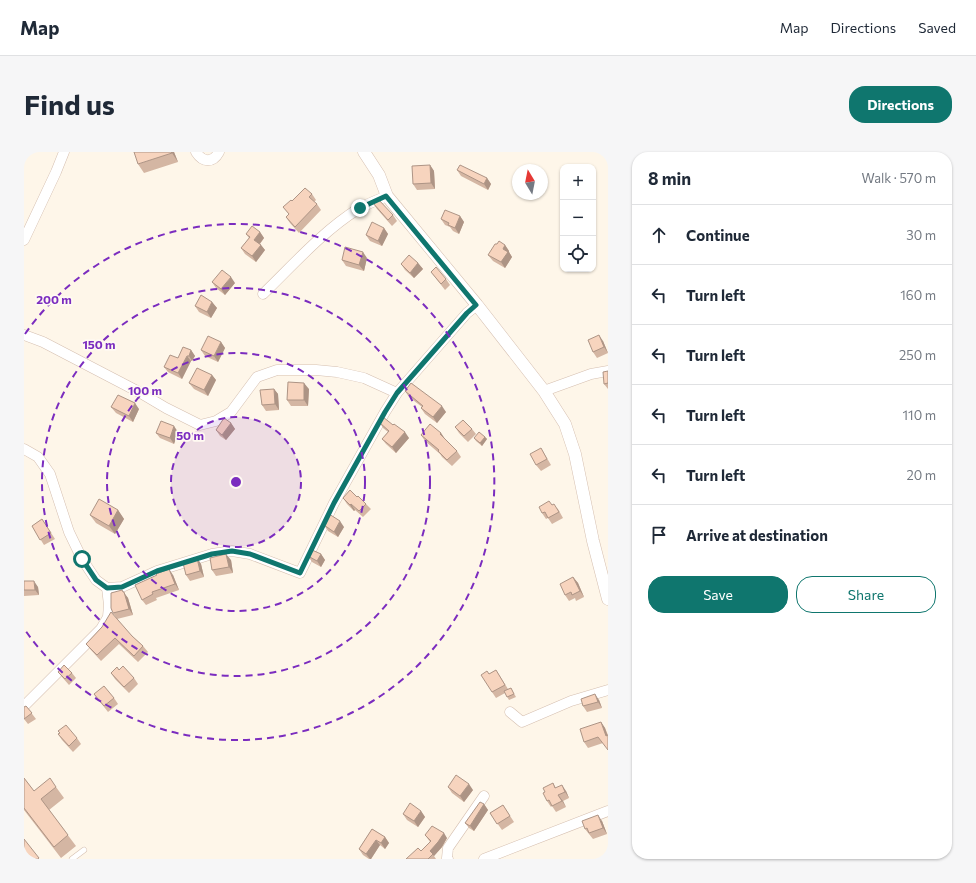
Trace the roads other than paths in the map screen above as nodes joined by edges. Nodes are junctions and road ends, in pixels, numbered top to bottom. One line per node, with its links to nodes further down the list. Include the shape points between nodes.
1 (64, 152): 6 (street)
2 (196, 152): 3 (street, via 203,159 213,159)
3 (220, 152)
4 (364, 152): 5 (street, via 379,175)
5 (386, 196): 7 (street, via 360,208 321,238); 8 (street)
6 (24, 240)
7 (263, 294)
8 (476, 305): 11 (street); 12 (street)
9 (24, 335): 12 (street, via 43,342 200,425 216,421 231,412 258,377 277,370 337,372 364,378)
10 (608, 371): 11 (street, via 591,374)
11 (544, 391): 15 (street, via 565,424 575,454)
12 (397, 393): 14 (street, via 334,503 300,573 250,554 232,551 212,554 157,571 122,587)
13 (24, 449): 14 (street, via 38,457 50,474 69,532 82,559 96,580)
14 (107, 588): 17 (street, via 108,617)
15 (608, 600)
16 (608, 690): 18 (street, via 571,701 522,722)
17 (25, 705)
18 (510, 712)
19 (484, 796): 23 (street, via 448,848)
20 (608, 811): 24 (street)
21 (84, 850): 22 (lane)
22 (72, 859)
23 (448, 859)
24 (484, 859)

